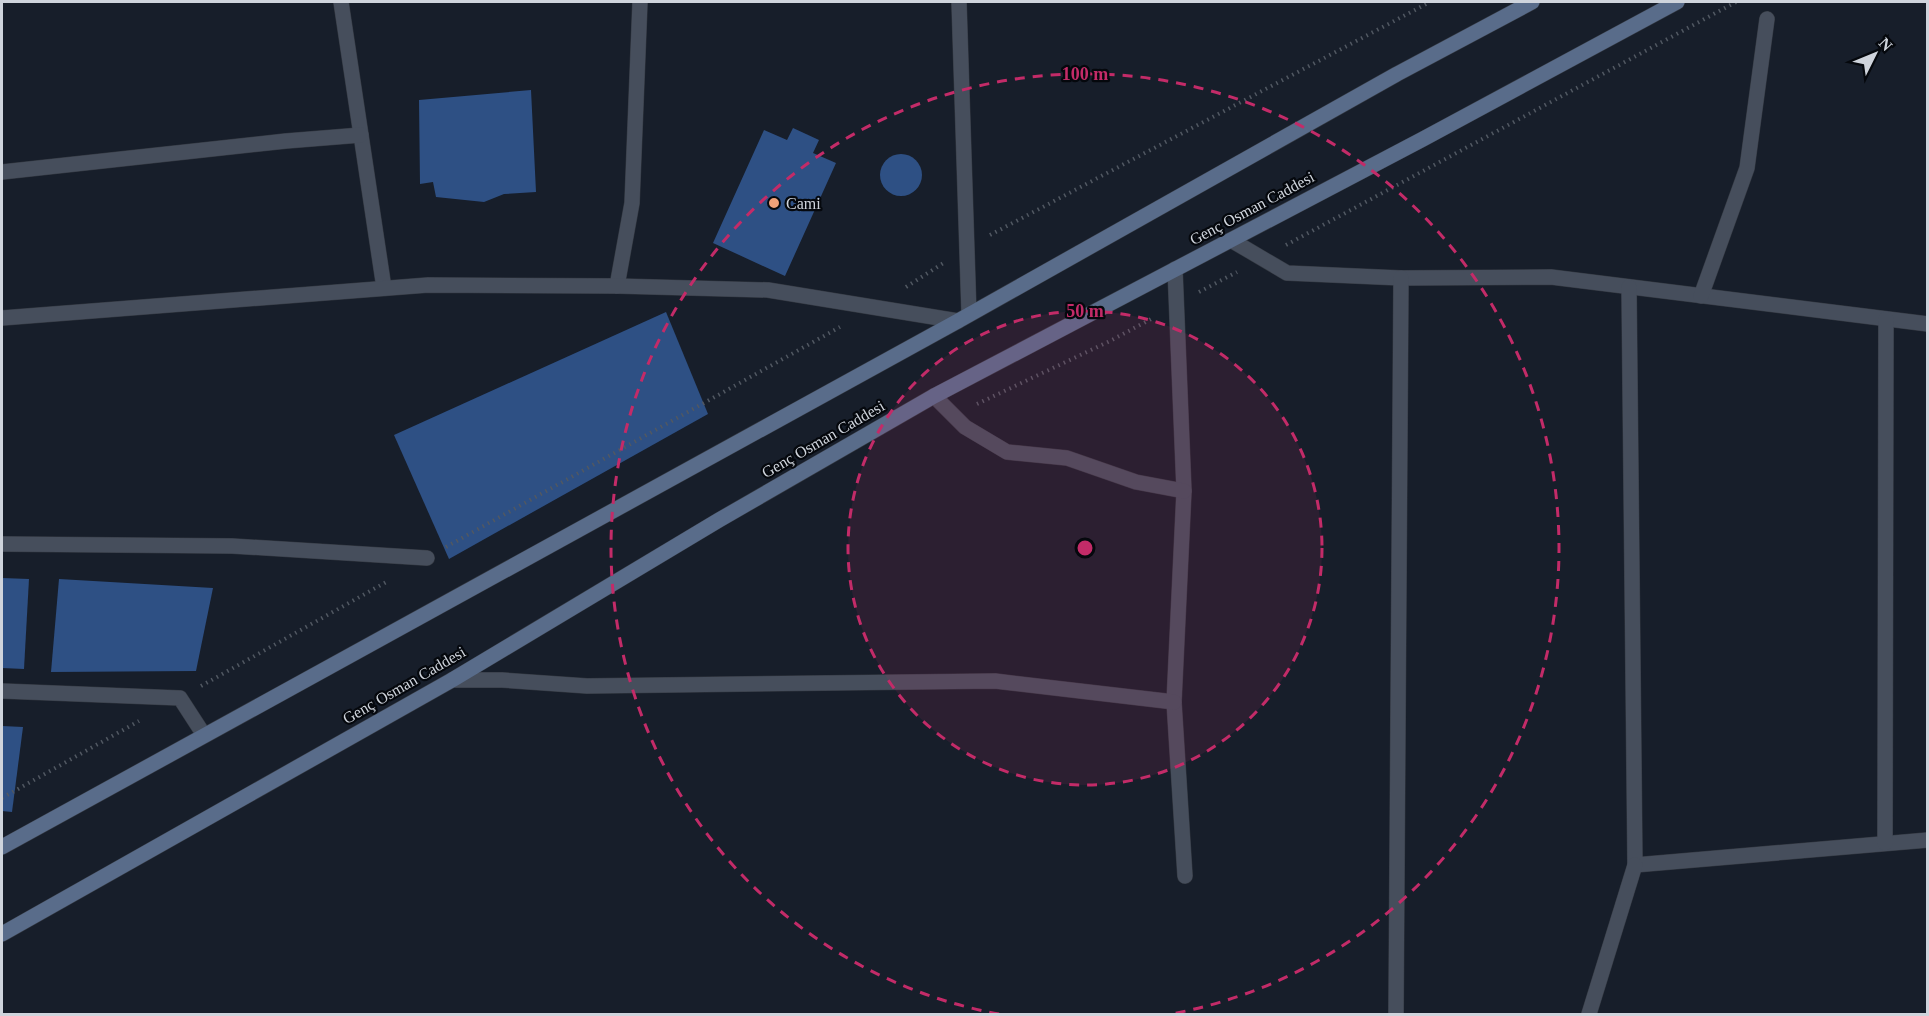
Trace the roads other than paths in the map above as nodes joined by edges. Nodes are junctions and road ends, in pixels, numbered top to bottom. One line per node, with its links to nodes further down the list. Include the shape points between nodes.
1 (341, 2): 7 (street)
2 (640, 2): 12 (street, via 632,202)
3 (959, 2): 17 (street, via 967,247)
4 (1532, 2): 17 (main road)
5 (1677, 2): 9 (main road, Genç Osman Caddesi)
6 (1767, 19): 15 (street, via 1747,168)
7 (361, 135): 8 (street); 14 (street)
8 (2, 172)
9 (1231, 240): 10 (main road, Genç Osman Caddesi); 11 (street, via 1287,273)
10 (1175, 269): 20 (main road, Genç Osman Caddesi); 21 (street)
11 (1401, 278): 13 (street, via 1551,277); 34 (street)
12 (617, 286): 14 (street); 17 (street, via 768,290)
13 (1629, 287): 15 (street); 31 (street)
14 (384, 288): 16 (street)
15 (1701, 296): 18 (street)
16 (2, 318)
17 (963, 318): 27 (main road)
18 (1886, 319): 19 (street); 29 (street)
19 (1928, 324)
20 (934, 396): 21 (street, via 965,427 1007,452 1067,458 1136,482); 24 (main road, Genç Osman Caddesi)
21 (1184, 491): 26 (street)
22 (2, 544): 23 (street, via 232,546)
23 (427, 558)
24 (452, 680): 26 (street, via 587,686 996,681); 33 (main road, Genç Osman Caddesi)
25 (2, 691): 27 (street, via 180,698)
26 (1174, 702): 32 (street)
27 (204, 735): 30 (main road)
28 (1928, 840): 29 (street)
29 (1885, 843): 31 (street)
30 (2, 847)
31 (1635, 865): 35 (street)
32 (1185, 876)
33 (2, 934)
34 (1396, 1014)
35 (1589, 1014)

